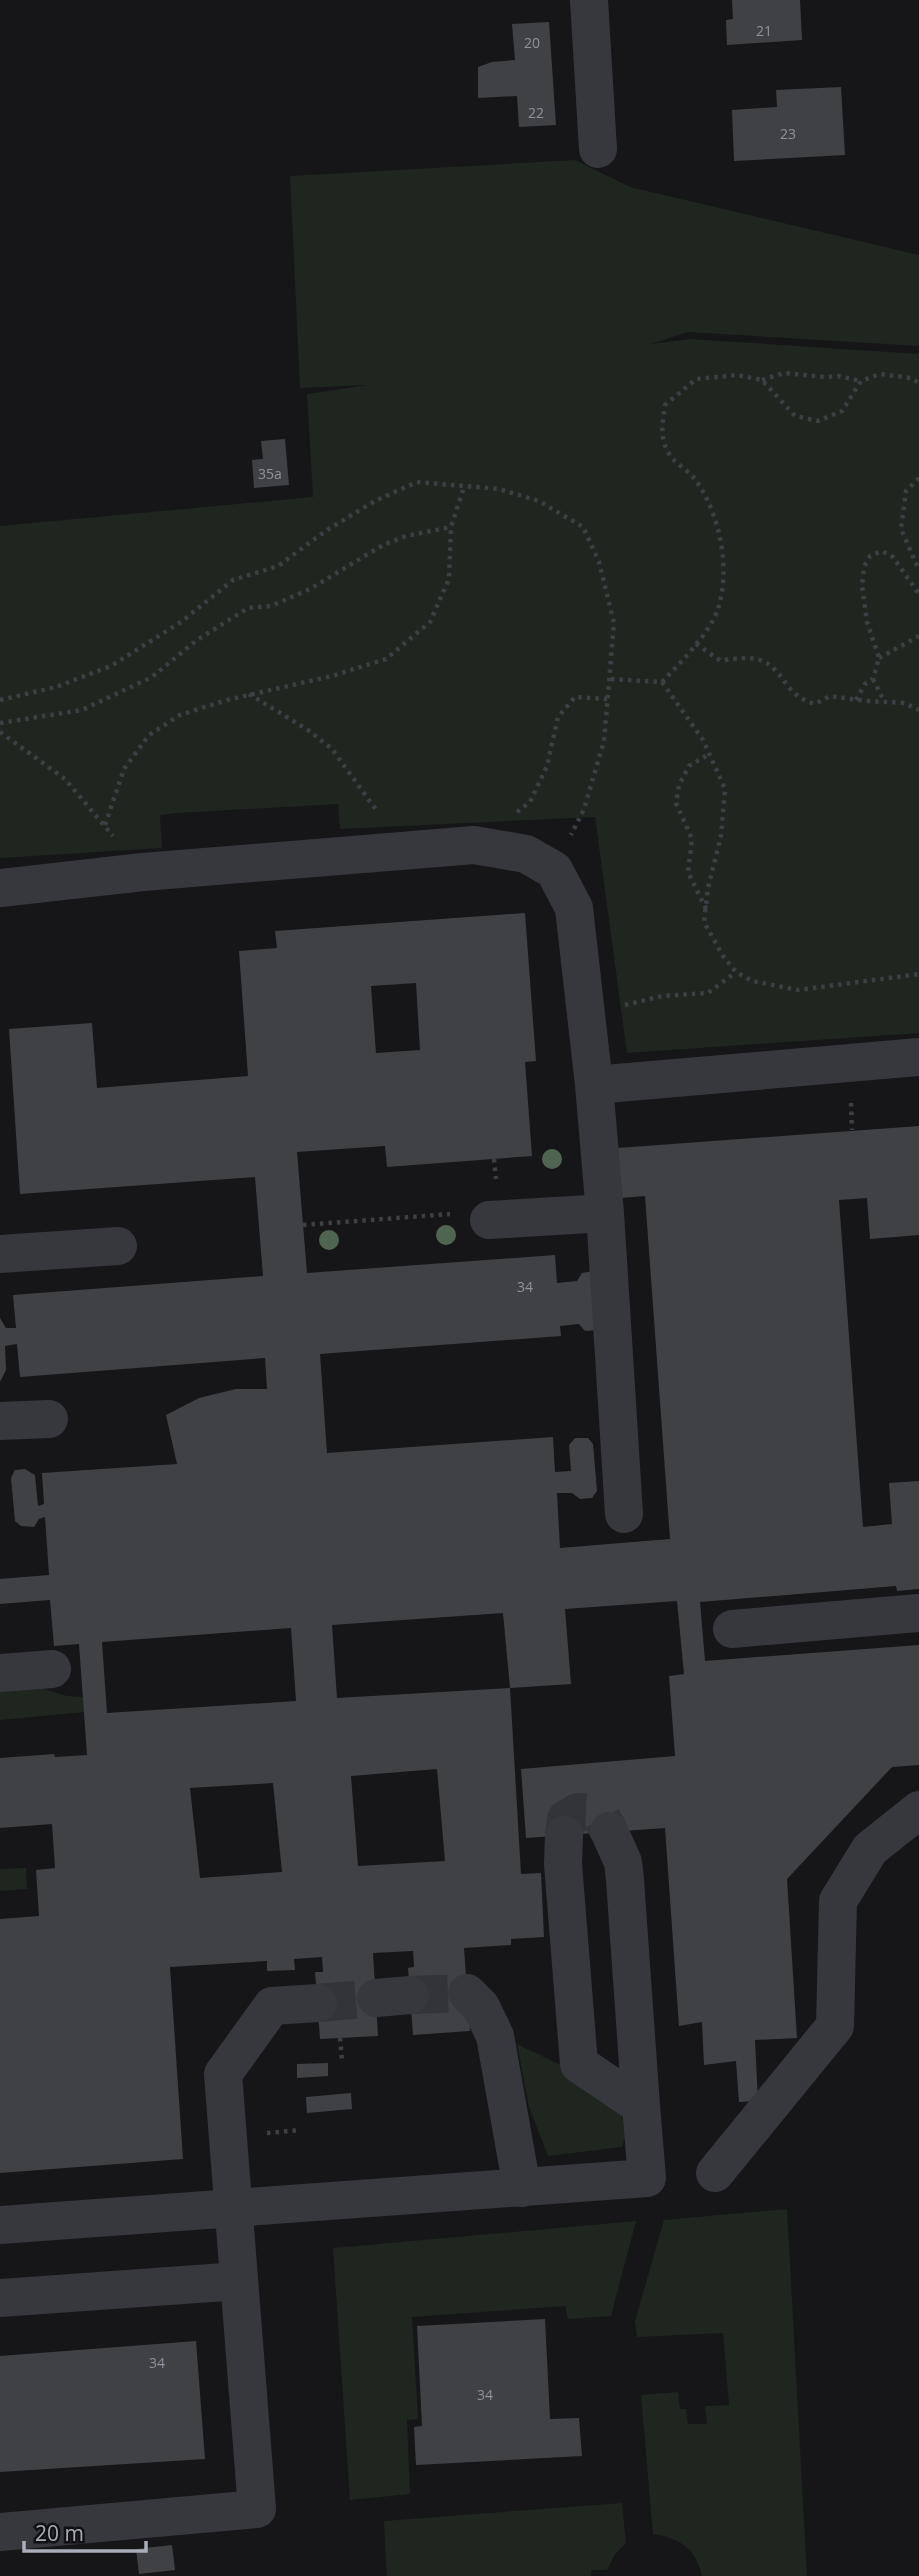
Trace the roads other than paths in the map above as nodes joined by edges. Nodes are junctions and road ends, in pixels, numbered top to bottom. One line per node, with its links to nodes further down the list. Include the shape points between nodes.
1 (589, 0): 2 (street)
2 (598, 149)
3 (0, 888): 5 (street, via 474,845 526,854 554,870 574,908)
4 (919, 1058): 5 (street)
5 (594, 1085): 6 (street)
6 (604, 1213): 7 (street); 12 (street)
7 (474, 1216)
8 (118, 1246): 9 (street)
9 (0, 1254)
10 (49, 1419): 11 (street)
11 (0, 1421)
12 (624, 1514)
13 (919, 1613): 14 (street)
14 (732, 1629)
15 (52, 1669): 16 (street)
16 (0, 1673)
17 (919, 1811): 23 (street, via 870,1849 838,1901 835,2026)
18 (609, 1831): 22 (street, via 623,1862)
19 (564, 1835): 22 (street, via 579,2064)
20 (467, 1993): 24 (street, via 481,2007 495,2036)
21 (317, 2003): 25 (street, via 272,2006 223,2074)
22 (641, 2106): 24 (street, via 646,2178)
23 (715, 2173)
24 (522, 2188): 25 (street)
25 (233, 2207): 26 (street); 27 (street)
26 (0, 2225)
27 (239, 2281): 28 (street); 29 (street, via 257,2509)
28 (0, 2298)
29 (0, 2532)

